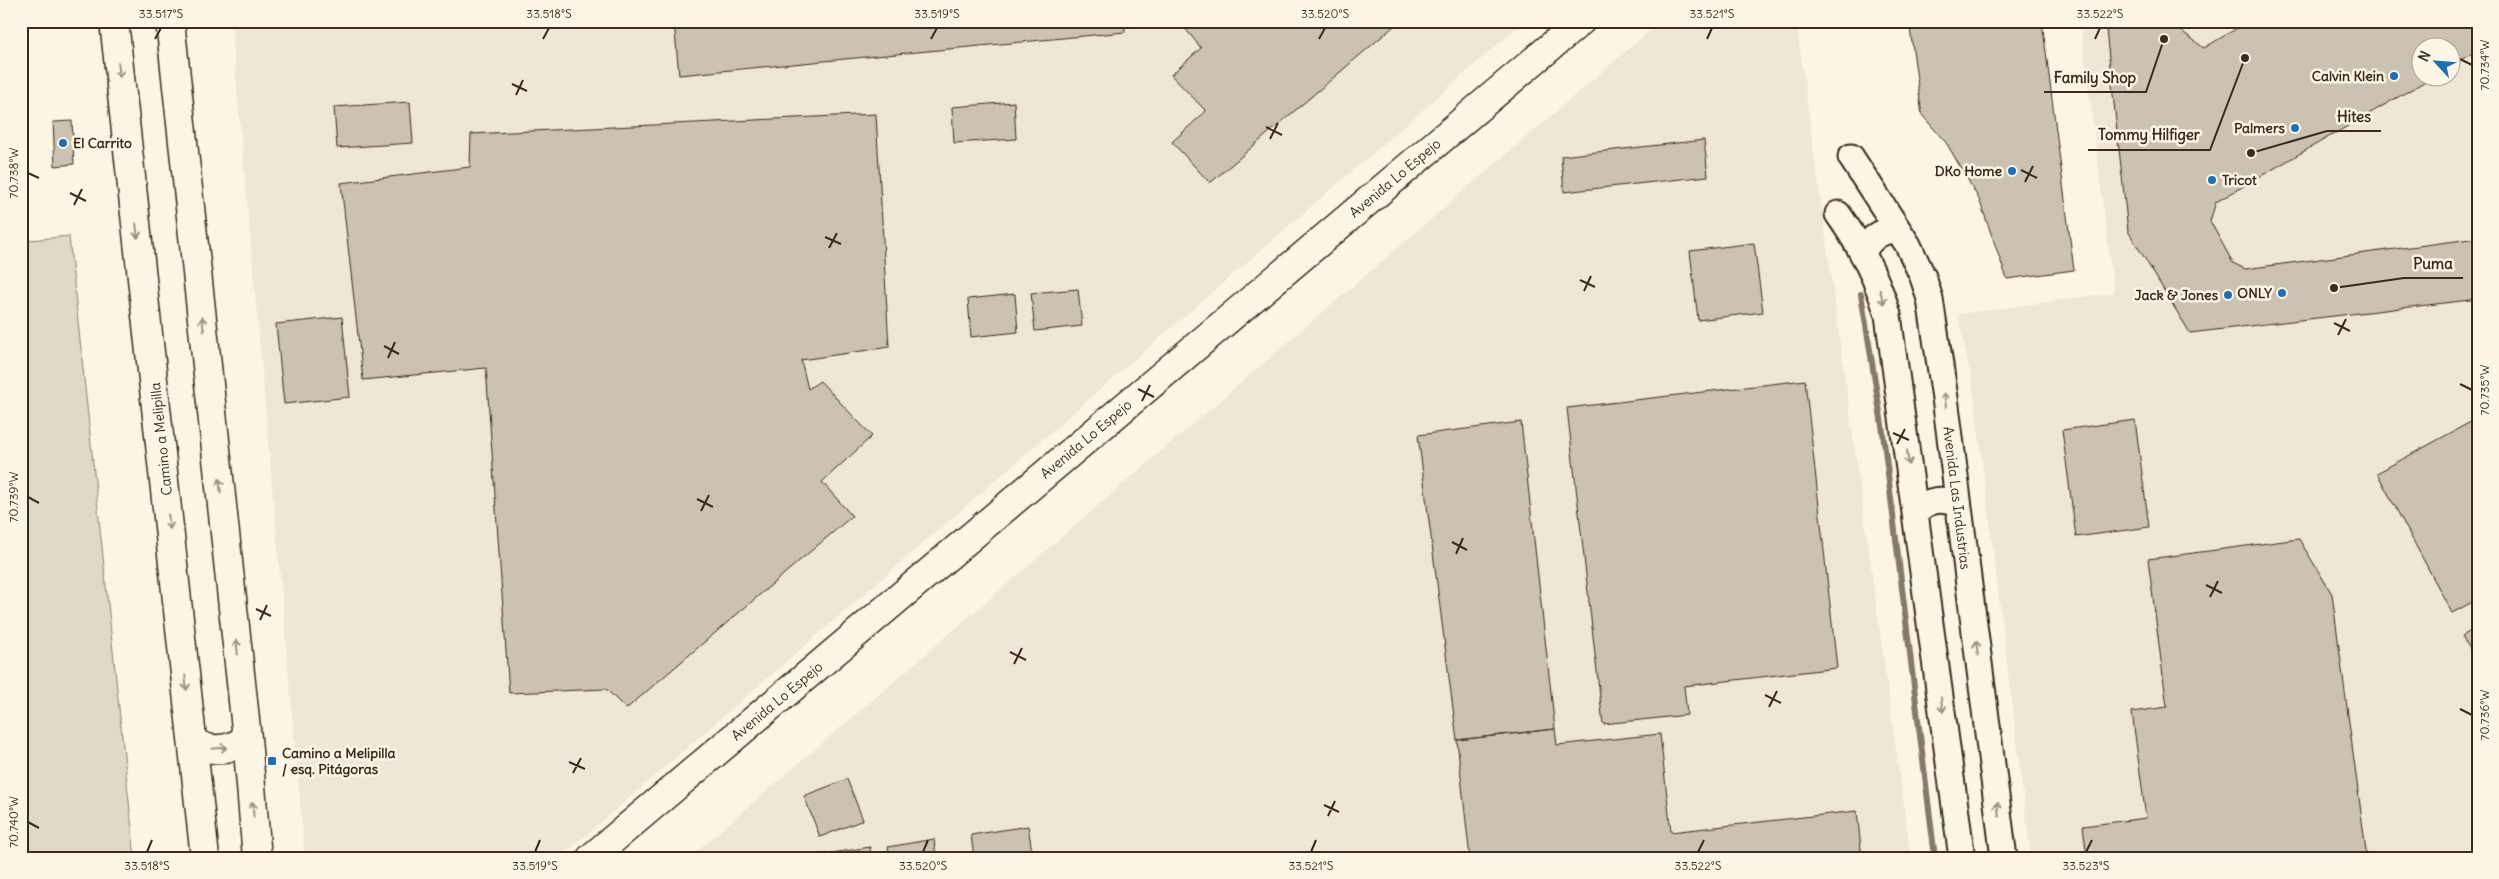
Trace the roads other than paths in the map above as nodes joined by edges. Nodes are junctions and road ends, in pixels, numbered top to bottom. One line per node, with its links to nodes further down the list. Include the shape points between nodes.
1 (114, 21): 11 (main road, Camino a Melipilla, one-way to 11)
2 (170, 21): 10 (main road, one-way to 2)
3 (1581, 21): 14 (main road, Avenida Lo Espejo)
4 (1851, 158): 6 (street, Avenida Las Industrias)
5 (1838, 214): 7 (street)
6 (1898, 230): 7 (street, via 1878,234); 8 (street, Avenida Las Industrias, one-way to 6, via 1930,299 1916,261)
7 (1863, 252): 9 (street, one-way to 9, via 1888,315)
8 (1958, 505): 9 (street, via 1937,500); 16 (street, Avenida Las Industrias, one-way to 8)
9 (1916, 512): 15 (street, one-way to 15)
10 (247, 738): 11 (main road, one-way to 10, via 208,748 224,749); 13 (main road, one-way to 10)
11 (193, 742): 12 (main road, Camino a Melipilla)
12 (205, 858)
13 (257, 858)
14 (591, 858)
15 (1962, 858)
16 (2004, 858)

